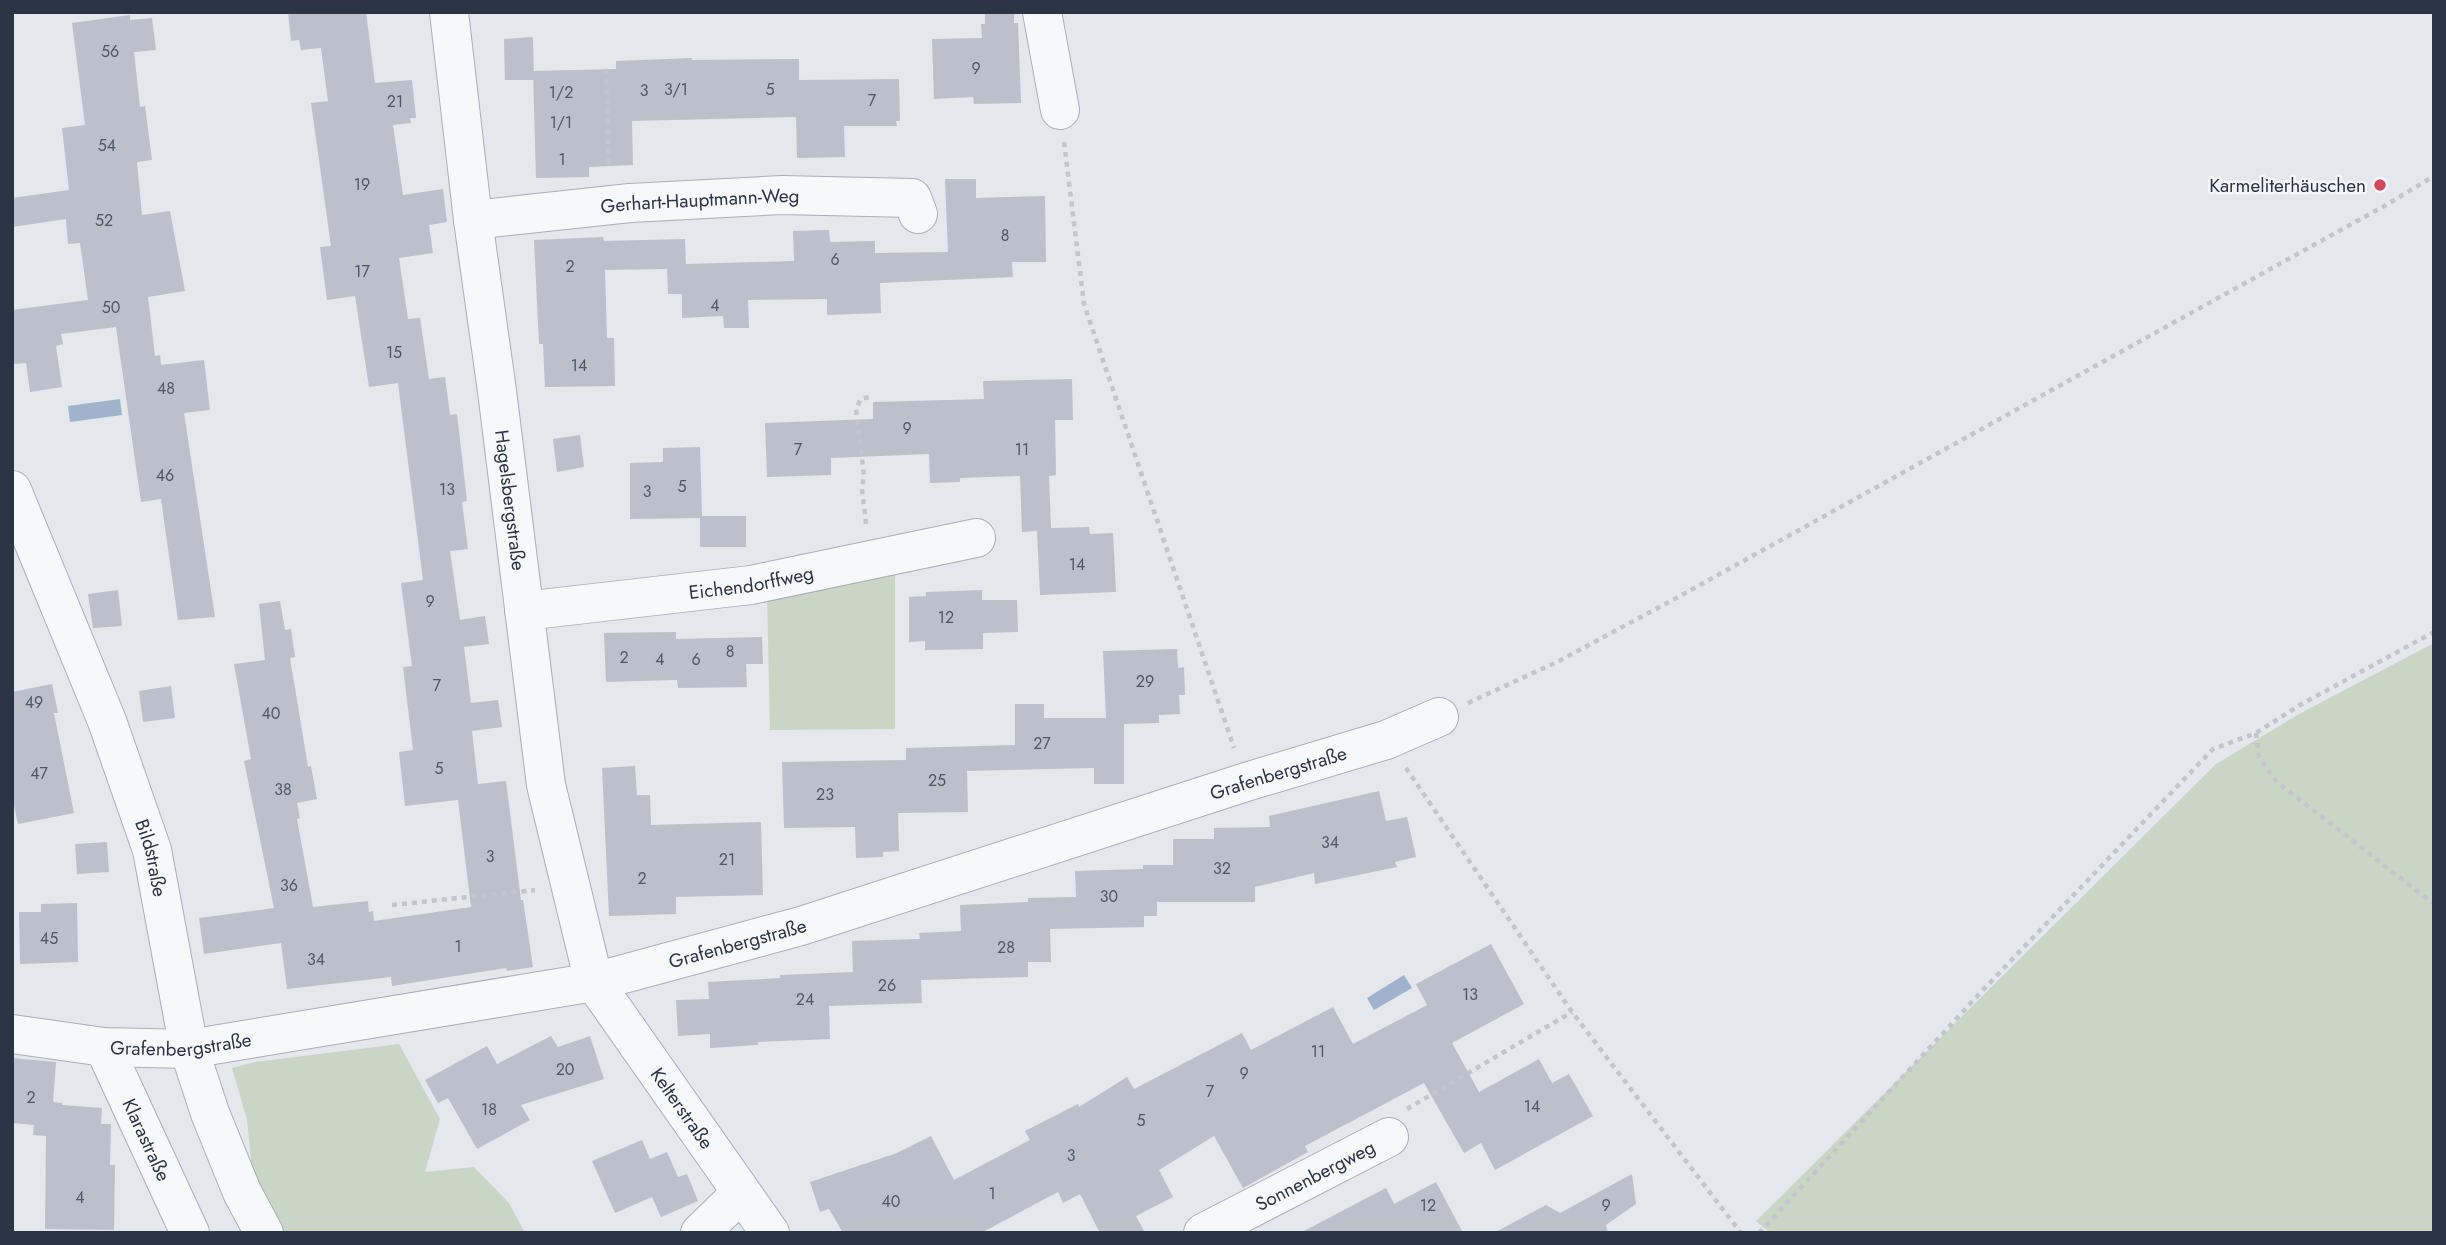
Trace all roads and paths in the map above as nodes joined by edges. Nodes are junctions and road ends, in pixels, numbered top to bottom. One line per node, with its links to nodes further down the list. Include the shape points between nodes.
1 (449, 12): 8 (street, Hagelsbergstraße)
2 (1042, 12): 4 (street)
3 (606, 69): 6 (path)
4 (1060, 110): 18 (path, via 1084,304)
5 (2434, 176): 15 (path, via 1680,596 1559,661)
6 (611, 205): 7 (street, Gerhart-Hauptmann-Weg, via 782,195 912,198); 8 (street, Gerhart-Hauptmann-Weg)
7 (918, 214)
8 (473, 220): 13 (street, Hagelsbergstraße)
9 (873, 396): 12 (path, via 861,400 856,409)
10 (12, 489): 26 (street, Bildstraße, via 107,721 152,850)
11 (975, 538): 12 (street, Eichendorffweg)
12 (872, 560): 13 (street, Eichendorffweg, via 751,585)
13 (524, 611): 19 (street, Hagelsbergstraße, via 546,785)
14 (2434, 632): 16 (path)
15 (1439, 717): 17 (street, Grafenbergstraße)
16 (2256, 733): 20 (path, via 2259,757 2277,782); 35 (path, via 2213,749)
17 (1386, 740): 18 (street, Grafenbergstraße); 23 (path)
18 (1246, 782): 22 (street, Grafenbergstraße, via 801,926)
19 (571, 888): 21 (path); 22 (street, Hagelsbergstraße)
20 (2434, 904)
21 (393, 905)
22 (594, 982): 26 (street, Grafenbergstraße); 28 (street, Kelterstraße)
23 (1572, 1012): 27 (path, via 1395,1116); 34 (path)
24 (12, 1034): 25 (street, Grafenbergstraße)
25 (104, 1046): 26 (street, Grafenbergstraße); 29 (street, Klarastraße)
26 (190, 1049): 30 (street, Bildstraße, via 210,1113)
27 (1389, 1137): 33 (street, Sonnenbergweg)
28 (741, 1193): 31 (street); 32 (street, Kelterstraße)
29 (190, 1233)
30 (264, 1233)
31 (700, 1233)
32 (770, 1233)
33 (1203, 1233)
34 (1741, 1233)
35 (1759, 1233)

